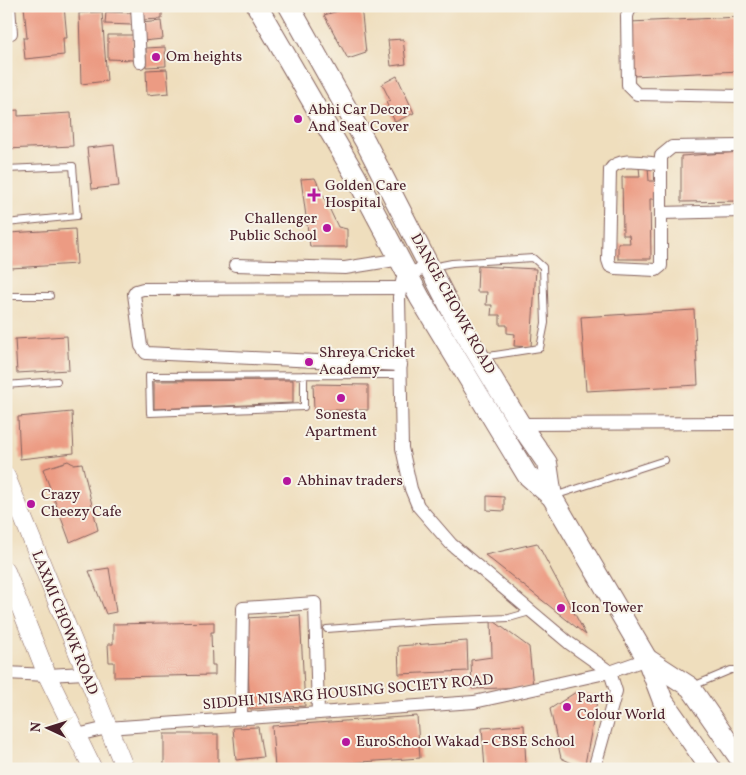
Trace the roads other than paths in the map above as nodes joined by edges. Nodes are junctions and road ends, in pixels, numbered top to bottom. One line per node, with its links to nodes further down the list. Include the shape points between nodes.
1 (8, 6): 6 (street, via 11,33)
2 (137, 6): 7 (street)
3 (257, 6): 17 (main road, DANGE CHOWK ROAD, via 355,175)
4 (289, 6): 16 (main road, DANGE CHOWK ROAD)
5 (634, 6): 8 (street, via 627,16 628,85 631,90 637,94)
6 (6, 34)
7 (140, 62)
8 (740, 96)
9 (740, 146): 10 (street, via 672,147 661,156)
10 (661, 164): 13 (street); 13 (street, via 619,162 610,170 610,266 656,270 661,266)
11 (6, 169): 14 (lane, via 73,166 76,216)
12 (740, 211): 13 (street)
13 (662, 213)
14 (6, 222)
15 (235, 265): 17 (street)
16 (431, 267): 17 (street); 20 (main road, DANGE CHOWK ROAD, via 454,315); 20 (lane, via 532,258 543,267 545,322 540,348)
17 (403, 273): 21 (street, DANGE CHOWK ROAD); 21 (street, via 139,289 134,294 140,346 146,353); 29 (main road, DANGE CHOWK ROAD, via 527,475)
18 (6, 296): 19 (lane)
19 (50, 296)
20 (480, 358): 26 (main road, DANGE CHOWK ROAD)
21 (401, 370): 22 (lane); 31 (street, DANGE CHOWK ROAD, via 402,448 406,473 418,506 451,544)
22 (304, 375): 22 (lane, via 149,376 150,413 304,407)
23 (57, 381): 24 (lane)
24 (6, 385)
25 (740, 423): 26 (street)
26 (520, 424): 29 (main road, DANGE CHOWK ROAD, via 547,463)
27 (665, 460): 29 (lane)
28 (6, 476): 37 (main road, LAXMI CHOWK ROAD)
29 (552, 496): 33 (main road, DANGE CHOWK ROAD)
30 (6, 571): 38 (main road)
31 (530, 612): 32 (lane, via 509,618); 35 (street, DANGE CHOWK ROAD)
32 (327, 629)
33 (648, 659): 35 (street, SIDDHI NISARG HOUSING SOCIETY ROAD); 39 (main road, DANGE CHOWK ROAD); 48 (main road, DANGE CHOWK ROAD, via 663,700)
34 (740, 670): 39 (lane, via 731,670)
35 (610, 672): 40 (street, SIDDHI NISARG HOUSING SOCIETY ROAD, via 474,702); 47 (street, via 616,691)
36 (6, 673): 38 (street)
37 (85, 673): 38 (street); 42 (main road, LAXMI CHOWK ROAD)
38 (47, 675): 43 (main road)
39 (690, 687): 44 (main road, DANGE CHOWK ROAD)
40 (318, 713): 41 (street, SIDDHI NISARG HOUSING SOCIETY ROAD); 41 (street, via 315,603 243,608)
41 (241, 718): 42 (street, SIDDHI NISARG HOUSING SOCIETY ROAD)
42 (107, 728): 43 (street, SIDDHI NISARG HOUSING SOCIETY ROAD); 46 (main road, LAXMI CHOWK ROAD)
43 (76, 735): 45 (main road)
44 (740, 759)
45 (93, 769)
46 (125, 769)
47 (594, 769)
48 (711, 769)

